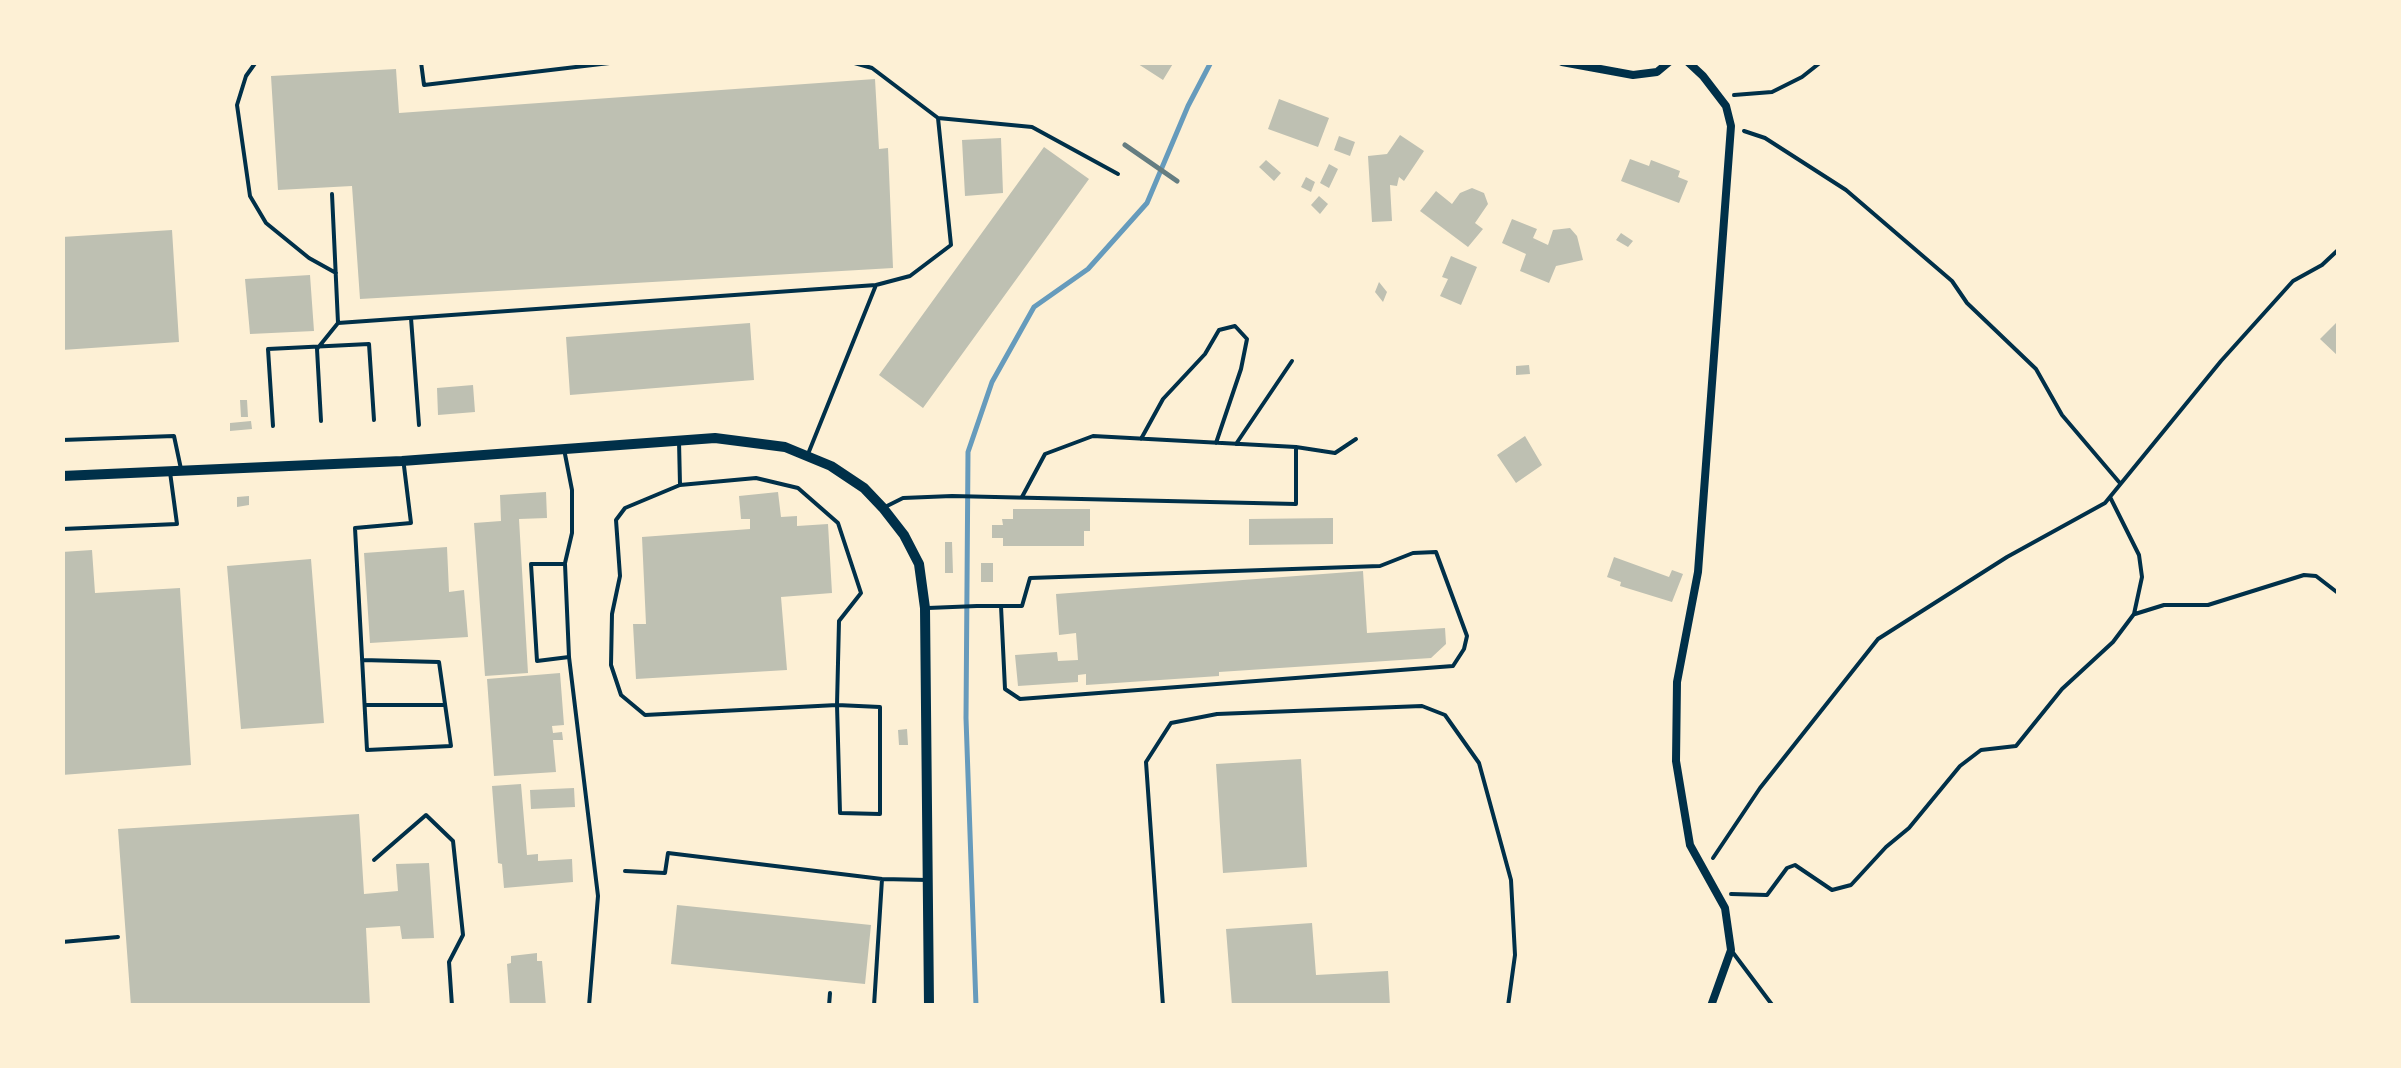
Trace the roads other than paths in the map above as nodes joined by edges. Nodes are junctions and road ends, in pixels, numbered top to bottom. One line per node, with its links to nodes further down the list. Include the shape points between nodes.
1 (256, 62): 11 (lane, via 237,105 250,196 266,223)
2 (422, 62): 3 (lane, via 424,85)
3 (618, 62)
4 (851, 62): 8 (lane, via 872,68)
5 (1562, 62): 6 (street, via 1634,75 1657,72)
6 (1668, 62)
7 (1688, 62): 51 (street, via 1726,106 1730,126 1698,572 1678,682 1676,761 1690,845 1724,908)
8 (938, 118): 9 (lane, via 1032,127); 12 (lane, via 951,246 910,276)
9 (1118, 174)
10 (332, 194): 11 (lane)
11 (336, 274): 14 (lane)
12 (876, 284): 13 (lane); 29 (lane)
13 (410, 318): 14 (lane); 19 (lane)
14 (338, 324): 15 (lane)
15 (316, 349): 17 (lane, via 369,344); 18 (lane); 20 (lane, via 268,350)
16 (1292, 361): 26 (lane)
17 (374, 420)
18 (321, 421)
19 (419, 425)
20 (272, 426)
21 (1356, 438): 27 (lane, via 1334,454)
22 (1141, 439): 25 (lane); 25 (lane, via 1163,399 1219,330 1235,326 1247,339); 34 (lane, via 1093,436 1046,454)
23 (62, 440): 31 (lane, via 174,436)
24 (678, 441): 28 (street); 29 (street, via 715,438); 33 (lane)
25 (1216, 443): 26 (lane)
26 (1236, 444): 27 (lane)
27 (1296, 447): 34 (lane, via 1296,504)
28 (564, 449): 30 (street); 37 (lane, via 572,490)
29 (808, 454): 35 (street, via 864,488)
30 (402, 461): 31 (street); 41 (lane, via 411,523 355,528)
31 (175, 471): 32 (street); 36 (lane, via 176,524)
32 (62, 476)
33 (680, 485): 44 (lane, via 756,478 798,488 838,522 861,593 839,621); 44 (lane, via 625,508 616,520 620,576 612,665 621,695 646,715)
34 (1022, 497): 35 (lane, via 903,498)
35 (883, 508): 39 (street, via 918,564)
36 (62, 529)
37 (564, 564): 40 (lane); 40 (lane, via 531,564 536,661)
38 (1001, 606): 38 (lane, via 1022,606 1030,578 1380,566 1436,552 1467,636 1453,666 1020,700 1005,689); 39 (lane)
39 (926, 608): 48 (street)
40 (569, 658): 54 (lane, via 598,896)
41 (362, 660): 42 (lane); 43 (lane, via 439,662)
42 (364, 705): 43 (lane); 43 (lane, via 367,750 450,746)
43 (445, 705)
44 (838, 705): 44 (lane, via 880,707 880,814 840,813)
45 (374, 860): 53 (lane, via 426,815 452,841 463,935 449,962)
46 (625, 870): 47 (lane, via 666,873 668,853)
47 (882, 879): 48 (lane); 56 (lane)
48 (928, 880): 57 (street)
49 (118, 937): 50 (lane)
50 (62, 942)
51 (1731, 950): 60 (street); 61 (lane)
52 (830, 993): 55 (lane)
53 (452, 1006)
54 (589, 1006)
55 (829, 1006)
56 (874, 1006)
57 (929, 1006)
58 (1162, 1006): 59 (lane, via 1146,762 1171,723 1217,714 1422,706 1445,715 1479,763 1512,880 1515,955)
59 (1508, 1006)
60 (1711, 1006)
61 (1773, 1006)

